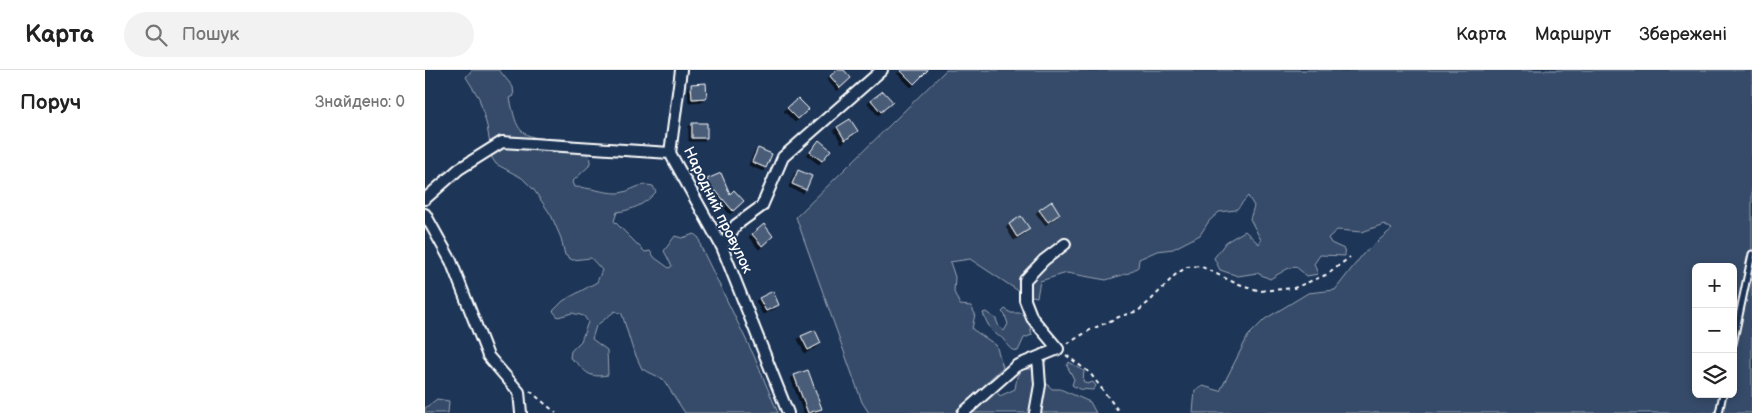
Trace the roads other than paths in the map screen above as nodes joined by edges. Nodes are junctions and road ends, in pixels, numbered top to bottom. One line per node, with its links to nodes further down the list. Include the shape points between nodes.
1 (681, 70): 3 (street, Народний провулок)
2 (882, 70): 7 (street, via 783,157 762,206 736,225)
3 (670, 153): 4 (street, via 502,142 459,169); 7 (street, Народний провулок)
4 (425, 199)
5 (425, 214): 12 (street, via 451,261 488,356 519,392)
6 (1065, 244): 10 (street, via 1025,280 1025,300 1032,318 1058,349)
7 (722, 247): 13 (street, Народний провулок)
8 (1752, 254): 9 (lane)
9 (1737, 325)
10 (1038, 357): 14 (street, via 1016,366); 15 (street, via 1040,385)
11 (1722, 398): 16 (lane)
12 (521, 413)
13 (788, 413)
14 (963, 413)
15 (1035, 413)
16 (1719, 413)

